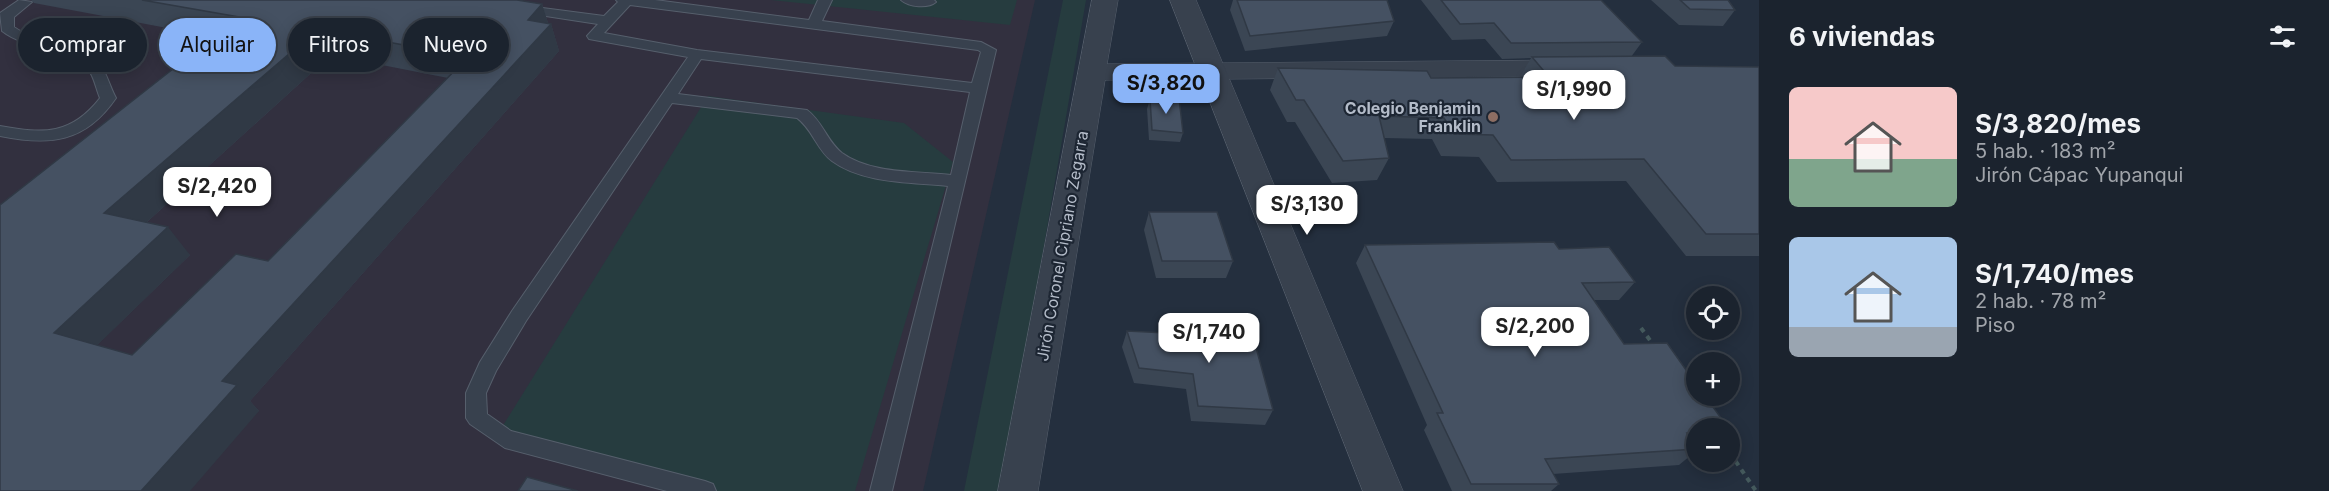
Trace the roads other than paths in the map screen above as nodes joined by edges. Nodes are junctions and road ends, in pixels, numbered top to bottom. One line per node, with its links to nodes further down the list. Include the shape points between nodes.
1 (488, 0): 10 (lane)
2 (625, 0): 10 (lane); 11 (lane)
3 (825, 0): 11 (lane)
4 (908, 0): 8 (lane)
5 (1105, 0): 15 (street, Jirón Coronel Cipriano Zegarra)
6 (1183, 0): 14 (street)
7 (26, 2): 9 (lane)
8 (928, 2)
9 (3, 18): 18 (lane, via 17,38 73,54 92,65 108,98 95,117 68,134 32,138)
10 (608, 21): 12 (lane, via 594,36)
11 (814, 24): 16 (lane, via 987,48)
12 (697, 54): 16 (lane); 17 (lane)
13 (1593, 68): 14 (street)
14 (1212, 71): 15 (street); 23 (street)
15 (1093, 72): 22 (street, Jirón Coronel Cipriano Zegarra)
16 (978, 88): 19 (lane)
17 (670, 98): 19 (lane, via 801,114 819,127 827,146 846,163 868,170); 20 (lane, via 487,368 476,393 477,418 505,439)
18 (0, 131)
19 (958, 181): 21 (lane)
20 (705, 491)
21 (881, 491)
22 (1018, 491)
23 (1383, 491)

